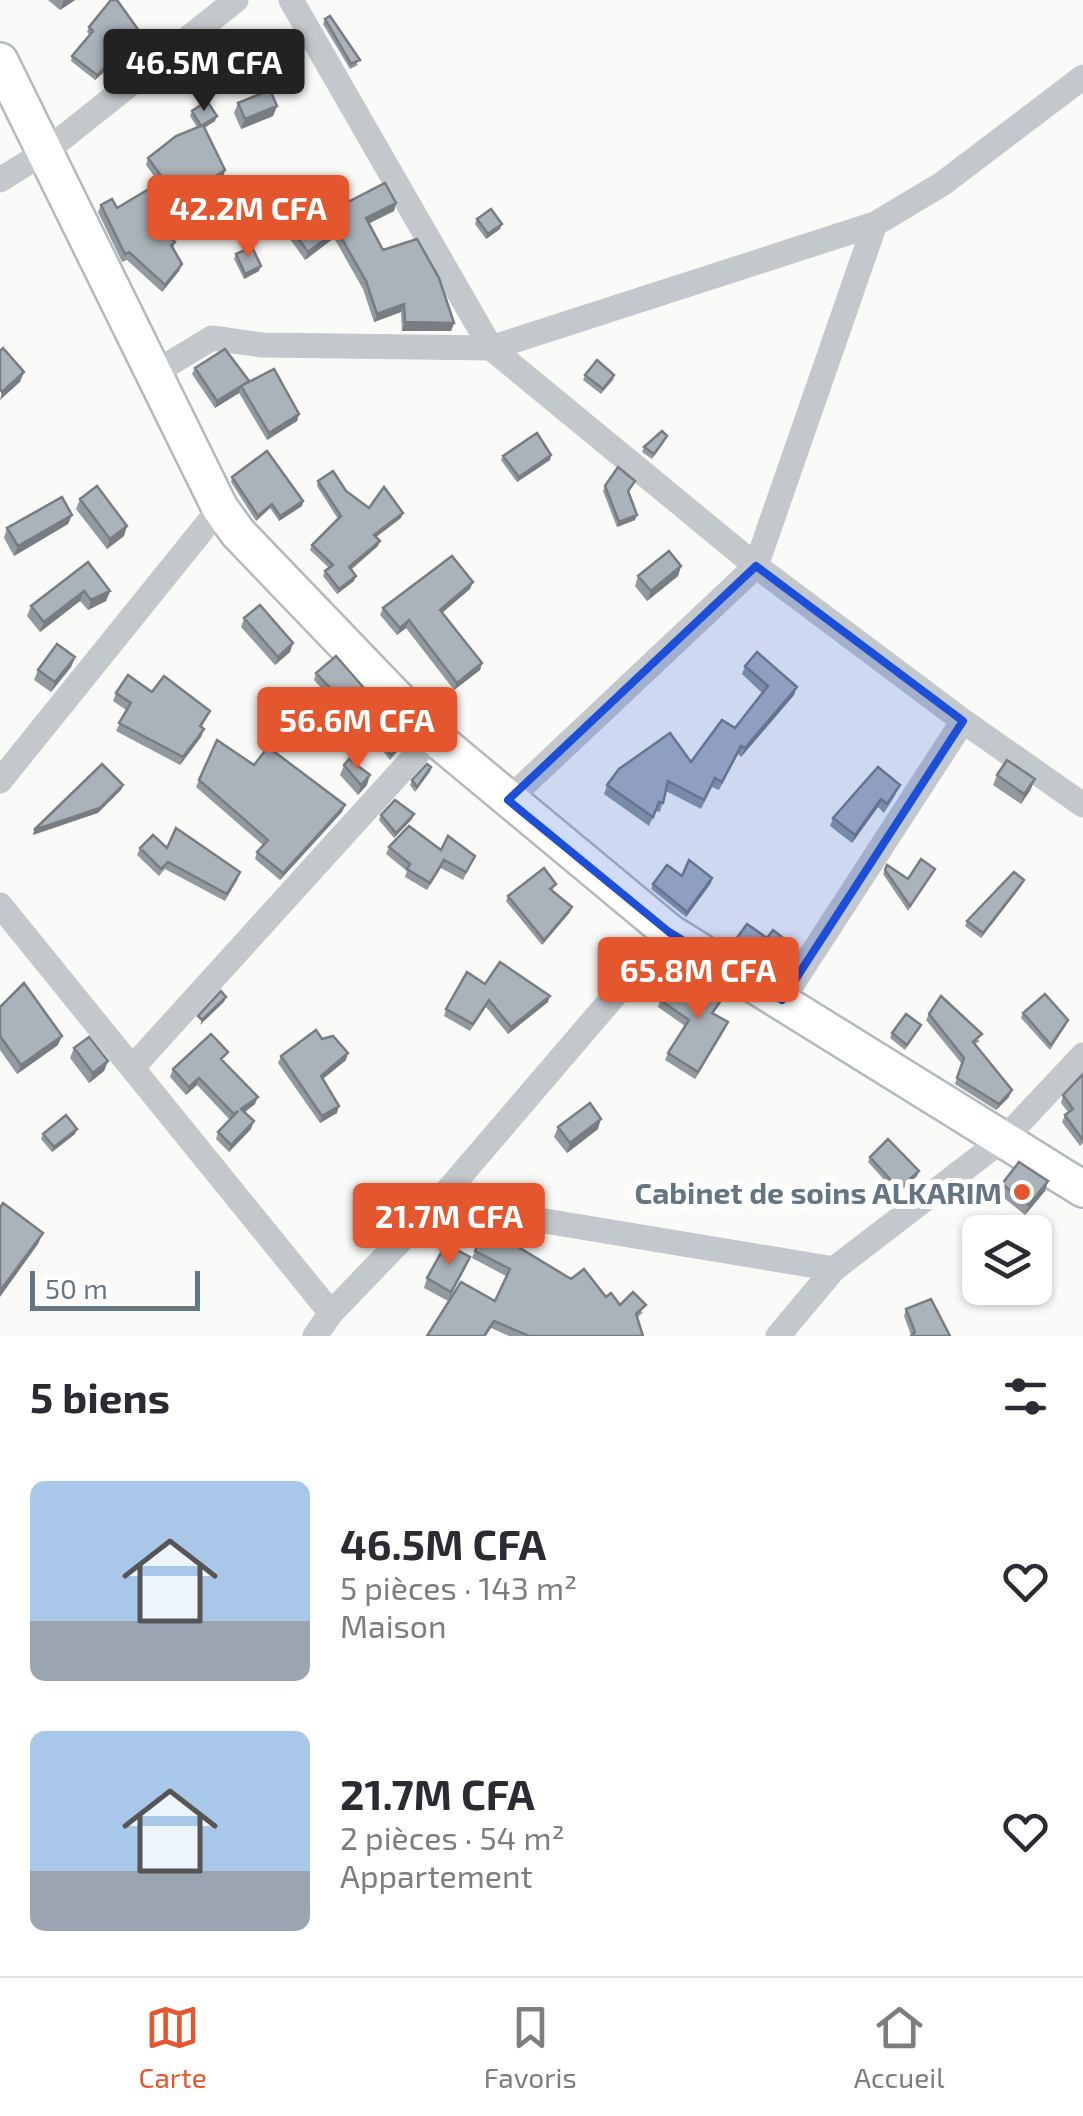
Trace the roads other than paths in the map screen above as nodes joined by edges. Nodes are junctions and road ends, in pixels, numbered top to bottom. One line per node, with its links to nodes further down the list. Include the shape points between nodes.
1 (236, 0): 5 (street)
2 (291, 0): 8 (street)
3 (0, 61): 5 (street)
4 (1083, 77): 7 (street, via 942,184)
5 (46, 152): 6 (street); 9 (street)
6 (0, 180)
7 (875, 224): 8 (street); 11 (street)
8 (491, 348): 9 (street, via 263,345 212,338); 11 (street)
9 (154, 372): 10 (street)
10 (220, 508): 13 (street); 14 (street)
11 (756, 566): 12 (street); 15 (street)
12 (963, 721): 16 (street); 19 (street)
13 (434, 736): 15 (street); 21 (street)
14 (0, 781)
15 (508, 800): 18 (street)
16 (1083, 805)
17 (0, 905): 21 (street)
18 (669, 932): 19 (street); 24 (street)
19 (782, 1000): 22 (street)
20 (1083, 1054): 22 (street)
21 (132, 1068): 26 (street)
22 (1006, 1138): 23 (street); 25 (street)
23 (1083, 1189)
24 (437, 1203): 25 (street); 26 (street)
25 (834, 1269): 28 (street)
26 (331, 1312): 27 (street)
27 (315, 1336)
28 (778, 1336)

